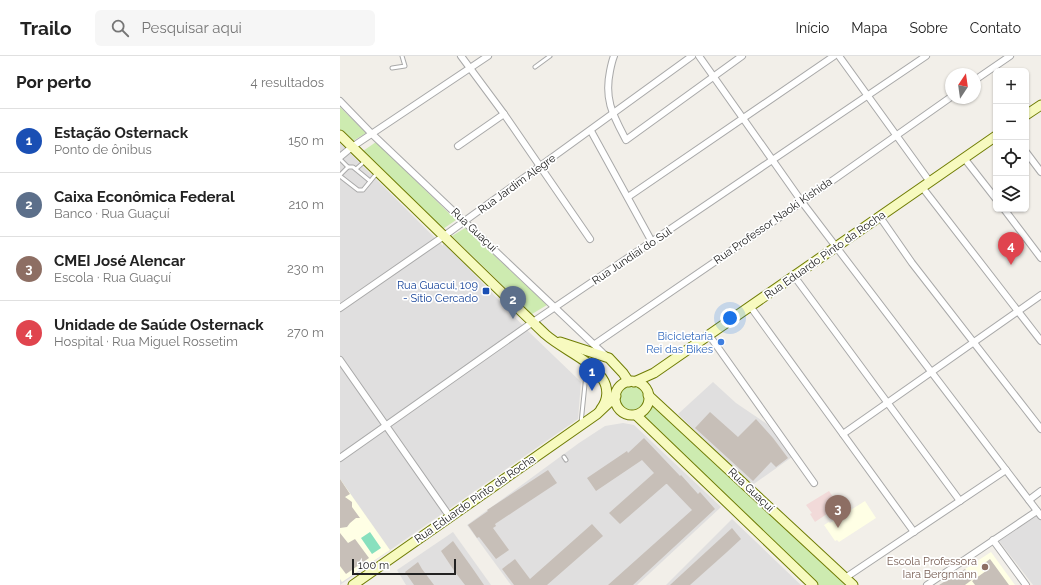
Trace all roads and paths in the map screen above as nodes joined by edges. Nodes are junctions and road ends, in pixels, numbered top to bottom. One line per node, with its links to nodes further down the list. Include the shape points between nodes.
1 (402, 56): 14 (lane, via 405,66)
2 (461, 56): 15 (street)
3 (488, 56): 15 (street)
4 (550, 56): 13 (lane)
5 (614, 56): 24 (street, via 607,88)
6 (692, 56): 24 (street, Rua Jardim Alegre)
7 (699, 56): 17 (street)
8 (742, 56): 17 (street)
9 (834, 56): 25 (street)
10 (839, 56): 18 (street)
11 (926, 56): 18 (street, Rua Jundiaí do Sul)
12 (1010, 56): 16 (street)
13 (535, 67)
14 (392, 68)
15 (470, 68): 23 (street); 27 (street)
16 (981, 76)
17 (713, 77): 24 (street, via 626,140); 25 (street)
18 (868, 95): 29 (street); 37 (street, Rua Jundiaí do Sul)
19 (340, 101): 27 (street, Rua Guaçuí)
20 (945, 101): 29 (street, Rua Professor Naoki Kishida)
21 (1041, 105): 22 (main road)
22 (1029, 113)
23 (504, 114): 31 (street); 39 (street)
24 (613, 115): 26 (street, Rua Jardim Alegre)
25 (742, 119): 37 (street); 47 (street)
26 (591, 131): 39 (street, Rua Jardim Alegre); 47 (street)
27 (372, 134): 32 (street); 51 (street, Rua Guaçuí)
28 (340, 135): 32 (main road, Rua Guaçuí)
29 (896, 135): 45 (street); 48 (street, Rua Professor Naoki Kishida)
30 (993, 138): 35 (main road, Rua Eduardo Pinto da Rocha)
31 (458, 146)
32 (352, 147): 34 (street); 36 (main road, Rua Guaçuí)
33 (1029, 156): 42 (street)
34 (340, 158): 38 (lane)
35 (964, 158): 45 (main road, Rua Eduardo Pinto da Rocha); 46 (street)
36 (366, 160): 40 (lane); 41 (main road, Rua Guaçuí)
37 (772, 160): 48 (street); 54 (street, Rua Jundiaí do Sul)
38 (348, 167): 40 (lane); 43 (lane)
39 (541, 167): 51 (street, Rua Jardim Alegre); 53 (street)
40 (356, 169): 44 (lane)
41 (378, 172): 44 (lane); 52 (main road, Rua Guaçuí)
42 (1041, 172)
43 (340, 175): 44 (lane, via 358,190 363,190)
44 (370, 181)
45 (926, 185): 50 (main road, Rua Eduardo Pinto da Rocha); 62 (street)
46 (993, 195)
47 (628, 197): 54 (street)
48 (802, 202): 55 (street); 68 (street, Rua Professor Naoki Kishida)
49 (1006, 212): 56 (street)
50 (880, 217): 55 (main road, Rua Eduardo Pinto da Rocha); 67 (street, via 912,263)
51 (465, 222): 52 (street, Rua Jardim Alegre); 60 (street, Rua Guaçuí)
52 (444, 236): 61 (street, Rua Jardim Alegre); 63 (main road, Rua Guaçuí)
53 (590, 239)
54 (652, 242): 60 (street, Rua Jundiaí do Sul)
55 (836, 247): 57 (main road, Rua Eduardo Pinto da Rocha); 72 (street)
56 (1041, 258)
57 (794, 276): 59 (main road, Rua Eduardo Pinto da Rocha); 78 (street)
58 (1041, 295): 62 (street)
59 (750, 306): 64 (main road, Rua Eduardo Pinto da Rocha); 85 (street)
60 (556, 307): 63 (street, Rua Jundiaí do Sul); 68 (street, Rua Guaçuí)
61 (340, 308)
62 (1018, 311): 66 (street); 67 (street)
63 (533, 322): 65 (main road, Rua Guaçuí); 83 (street, Rua Jundiaí do Sul)
64 (709, 335): 73 (main road, Rua Eduardo Pinto da Rocha); 90 (street)
65 (550, 338): 69 (main road, Rua Guaçuí); 71 (main road, Rua Guaçuí)
66 (1041, 341)
67 (974, 342): 72 (street); 84 (street)
68 (595, 344): 69 (street, Rua Guaçuí)
69 (609, 358): 71 (main road, via 595,356); 74 (main road, Rua Guaçuí)
70 (340, 360): 83 (street)
71 (587, 363): 75 (main road, Rua Guaçuí, via 602,378); 82 (lane)
72 (932, 372): 78 (street); 89 (street)
73 (654, 373): 74 (main road, Rua Eduardo Pinto da Rocha); 77 (main road)
74 (631, 382): 76 (main road, via 624,384); 77 (main road, via 642,385)
75 (606, 386): 76 (main road, Rua Guaçuí); 79 (main road, via 607,398)
76 (616, 393): 79 (main road, Rua Eduardo Pinto da Rocha); 80 (main road)
77 (648, 393): 81 (main road, via 647,405); 98 (main road, Rua Guaçuí)
78 (887, 403): 85 (street); 93 (street)
79 (599, 411): 80 (main road, Rua Eduardo Pinto da Rocha); 82 (main road, Rua Eduardo Pinto da Rocha)
80 (621, 411): 81 (main road)
81 (636, 415): 100 (main road)
82 (580, 425): 95 (main road, Rua Eduardo Pinto da Rocha)
83 (386, 426): 87 (street, Rua Jundiaí do Sul); 95 (street)
84 (1041, 429)
85 (843, 434): 96 (street)
86 (564, 456): 88 (lane)
87 (340, 458)
88 (566, 460)
89 (1006, 470): 92 (street); 93 (street)
90 (814, 483)
91 (1041, 491): 92 (street)
92 (1029, 500): 94 (street)
93 (960, 501): 96 (street)
94 (1039, 513): 97 (street)
95 (450, 517): 99 (main road, Rua Eduardo Pinto da Rocha)
96 (914, 532): 98 (street)
97 (993, 540): 102 (street); 103 (street)
98 (845, 578): 101 (main road, Rua Guaçuí)
99 (353, 585)
100 (813, 585)
101 (853, 585)
102 (927, 585)
103 (1026, 585)

